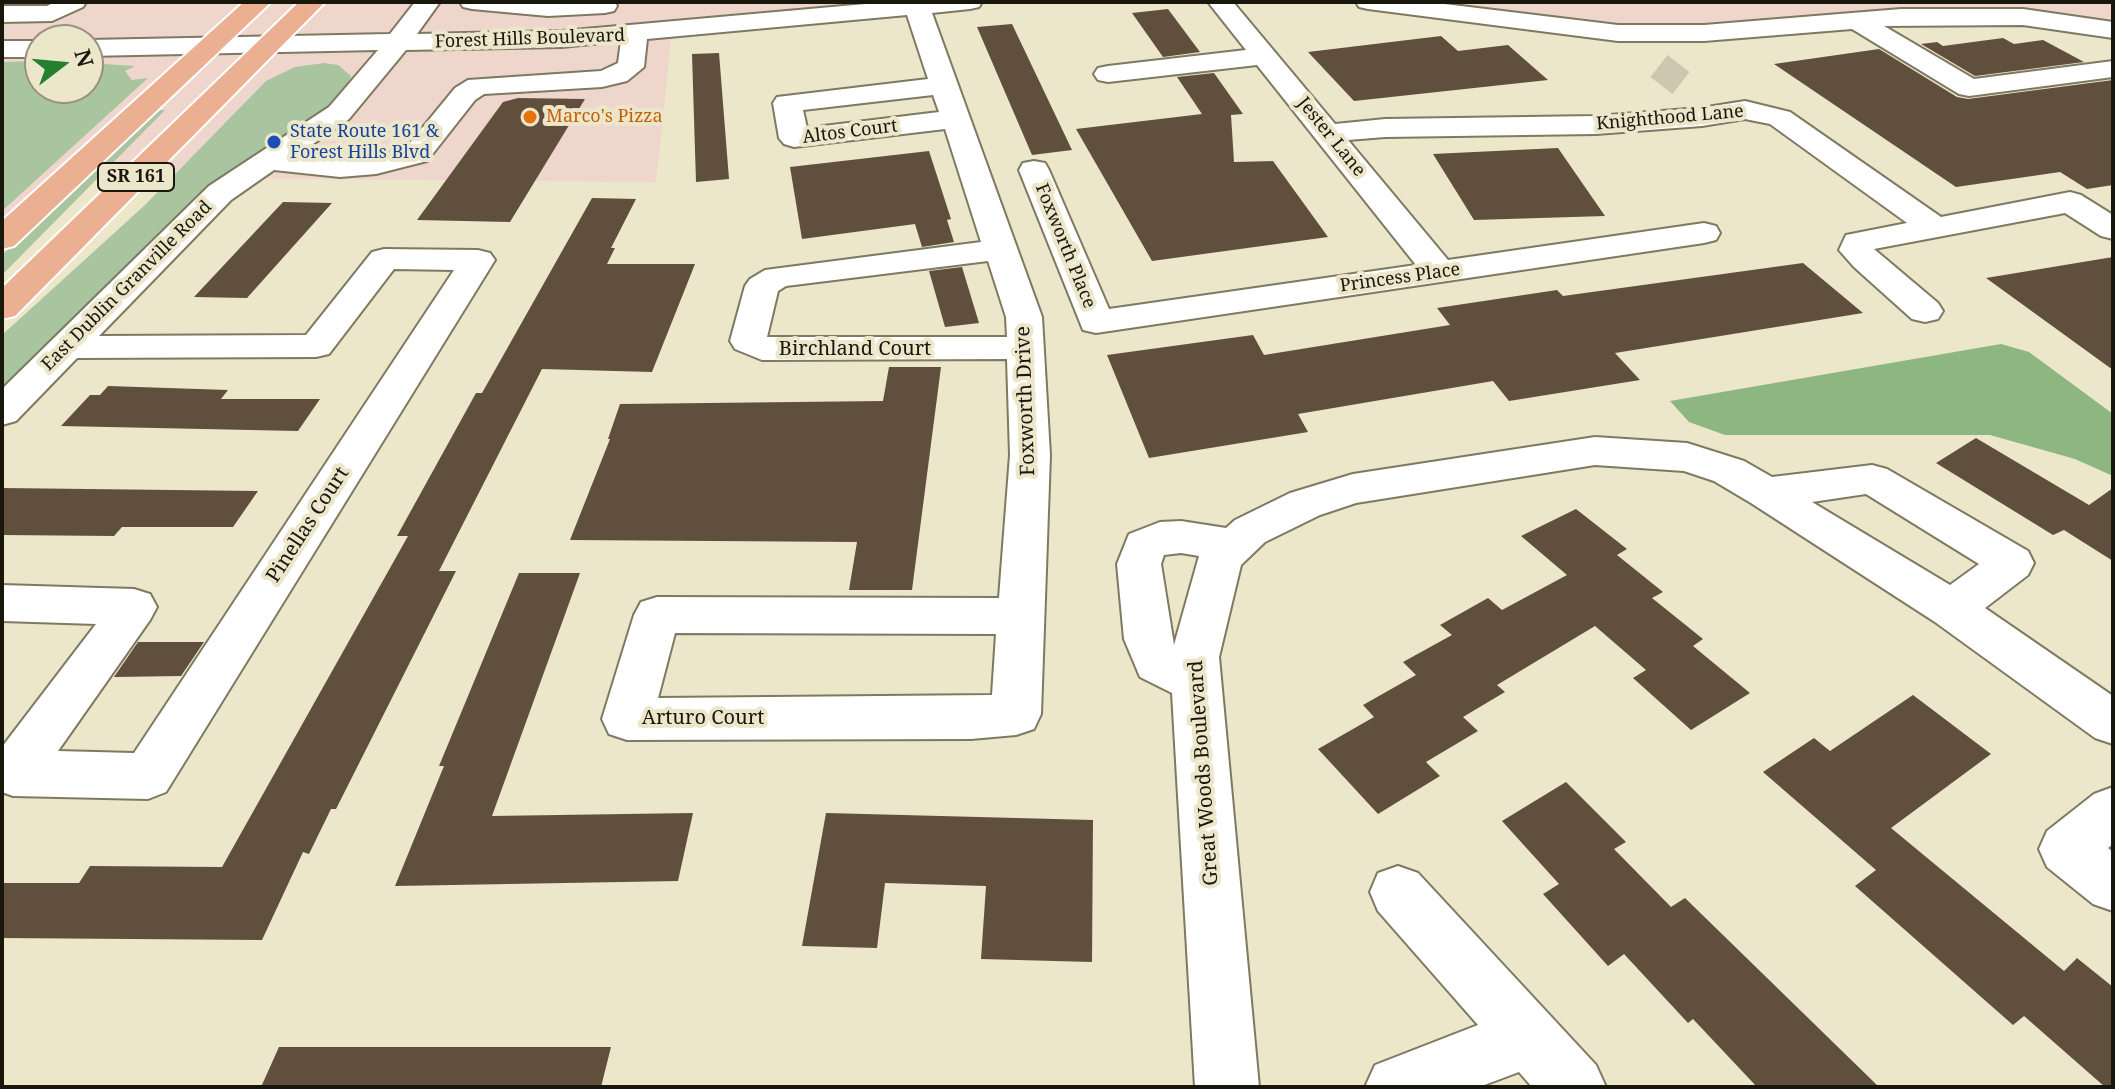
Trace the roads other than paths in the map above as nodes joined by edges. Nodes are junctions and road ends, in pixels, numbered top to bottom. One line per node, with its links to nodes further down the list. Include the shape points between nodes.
1 (74, 2): 16 (street, via 52,13)
2 (259, 2): 23 (main road, SR 161)
3 (282, 2): 24 (main road, via 266,19)
4 (313, 2): 24 (main road, SR 161)
5 (472, 2): 11 (street, via 548,9)
6 (970, 2): 12 (street, Forest Hills Boulevard)
7 (1220, 2): 28 (street, Jester Lane)
8 (1368, 2): 13 (street)
9 (1913, 2): 17 (street)
10 (436, 3): 22 (street, East Dublin Granville Road)
11 (635, 5)
12 (918, 5): 14 (street, Forest Hills Boulevard); 32 (street, Foxworth Drive)
13 (1412, 5): 15 (street)
14 (851, 8): 21 (street, Forest Hills Boulevard)
15 (1451, 8): 20 (street)
16 (2, 14)
17 (1935, 17): 18 (street); 19 (street, via 2023,17)
18 (1856, 20): 20 (street, via 1704,33); 30 (street, via 1969,88)
19 (2113, 30)
20 (1618, 33): 29 (street)
21 (635, 34): 22 (street, Forest Hills Boulevard); 37 (street, via 631,67 617,75 478,86 465,94 416,155 340,168)
22 (397, 44): 24 (street, Forest Hills Boulevard); 37 (street, East Dublin Granville Road, via 339,113)
23 (212, 46): 24 (street, Forest Hills Boulevard); 25 (street, Forest Hills Boulevard); 42 (main road, SR 161); 45 (main road, via 207,76 138,146)
24 (269, 46): 45 (main road, SR 161)
25 (104, 48)
26 (2, 49): 27 (street)
27 (24, 49)
28 (1265, 56): 31 (street); 36 (street, Jester Lane)
29 (1649, 58)
30 (2113, 69)
31 (1108, 74)
32 (945, 85): 35 (street, Foxworth Drive); 35 (street, Altos Court, via 787,103 794,138)
33 (1692, 93): 34 (street)
34 (1715, 113): 36 (street, Knighthood Lane, via 1596,125); 39 (street, Knighthood Lane, via 1745,110 1780,118)
35 (957, 119): 43 (street, Foxworth Drive)
36 (1329, 133): 44 (street, Jester Lane)
37 (271, 161): 48 (street, East Dublin Granville Road, via 220,193)
38 (1034, 170): 47 (street, Foxworth Place)
39 (1934, 227): 40 (street, via 2070,202); 46 (street, via 1870,238 1858,242 1856,250)
40 (2113, 229)
41 (1704, 233): 44 (street, Princess Place)
42 (2, 239)
43 (1002, 250): 49 (street, Foxworth Drive, via 1024,317); 49 (street, Birchland Court, via 777,277 762,286 748,341 762,349)
44 (1440, 272): 47 (street, Princess Place)
45 (2, 308)
46 (1925, 311)
47 (1096, 322)
48 (66, 347): 50 (street, East Dublin Granville Road); 53 (street, Pinellas Court, via 316,346 384,259 478,260 148,776 13,773 134,607)
49 (1027, 348): 55 (street, Foxworth Drive, via 1030,455)
50 (2, 412)
51 (1766, 493): 52 (street, Great Woods Boulevard, via 1729,471 1687,457 1595,451 1353,489 1291,511 1250,531); 54 (street, Great Woods Boulevard); 54 (street, via 1872,479 2012,563)
52 (1235, 545): 57 (street, Great Woods Boulevard, via 1220,558 1195,657); 57 (street, via 1160,538 1145,545 1139,564 1148,639 1157,663)
53 (2, 603)
54 (1951, 609): 58 (street, Great Woods Boulevard)
55 (1021, 616): 56 (street, Foxworth Drive); 56 (street, Arturo Court, via 657,615 627,719 1016,714)
56 (1018, 669)
57 (1195, 682): 63 (street, Great Woods Boulevard)
58 (2113, 723)
59 (2113, 811): 60 (street, via 2066,849)
60 (2113, 885)
61 (1398, 892): 62 (street)
62 (1529, 1037): 64 (street); 65 (street)
63 (1227, 1087)
64 (1397, 1087)
65 (1574, 1087)

